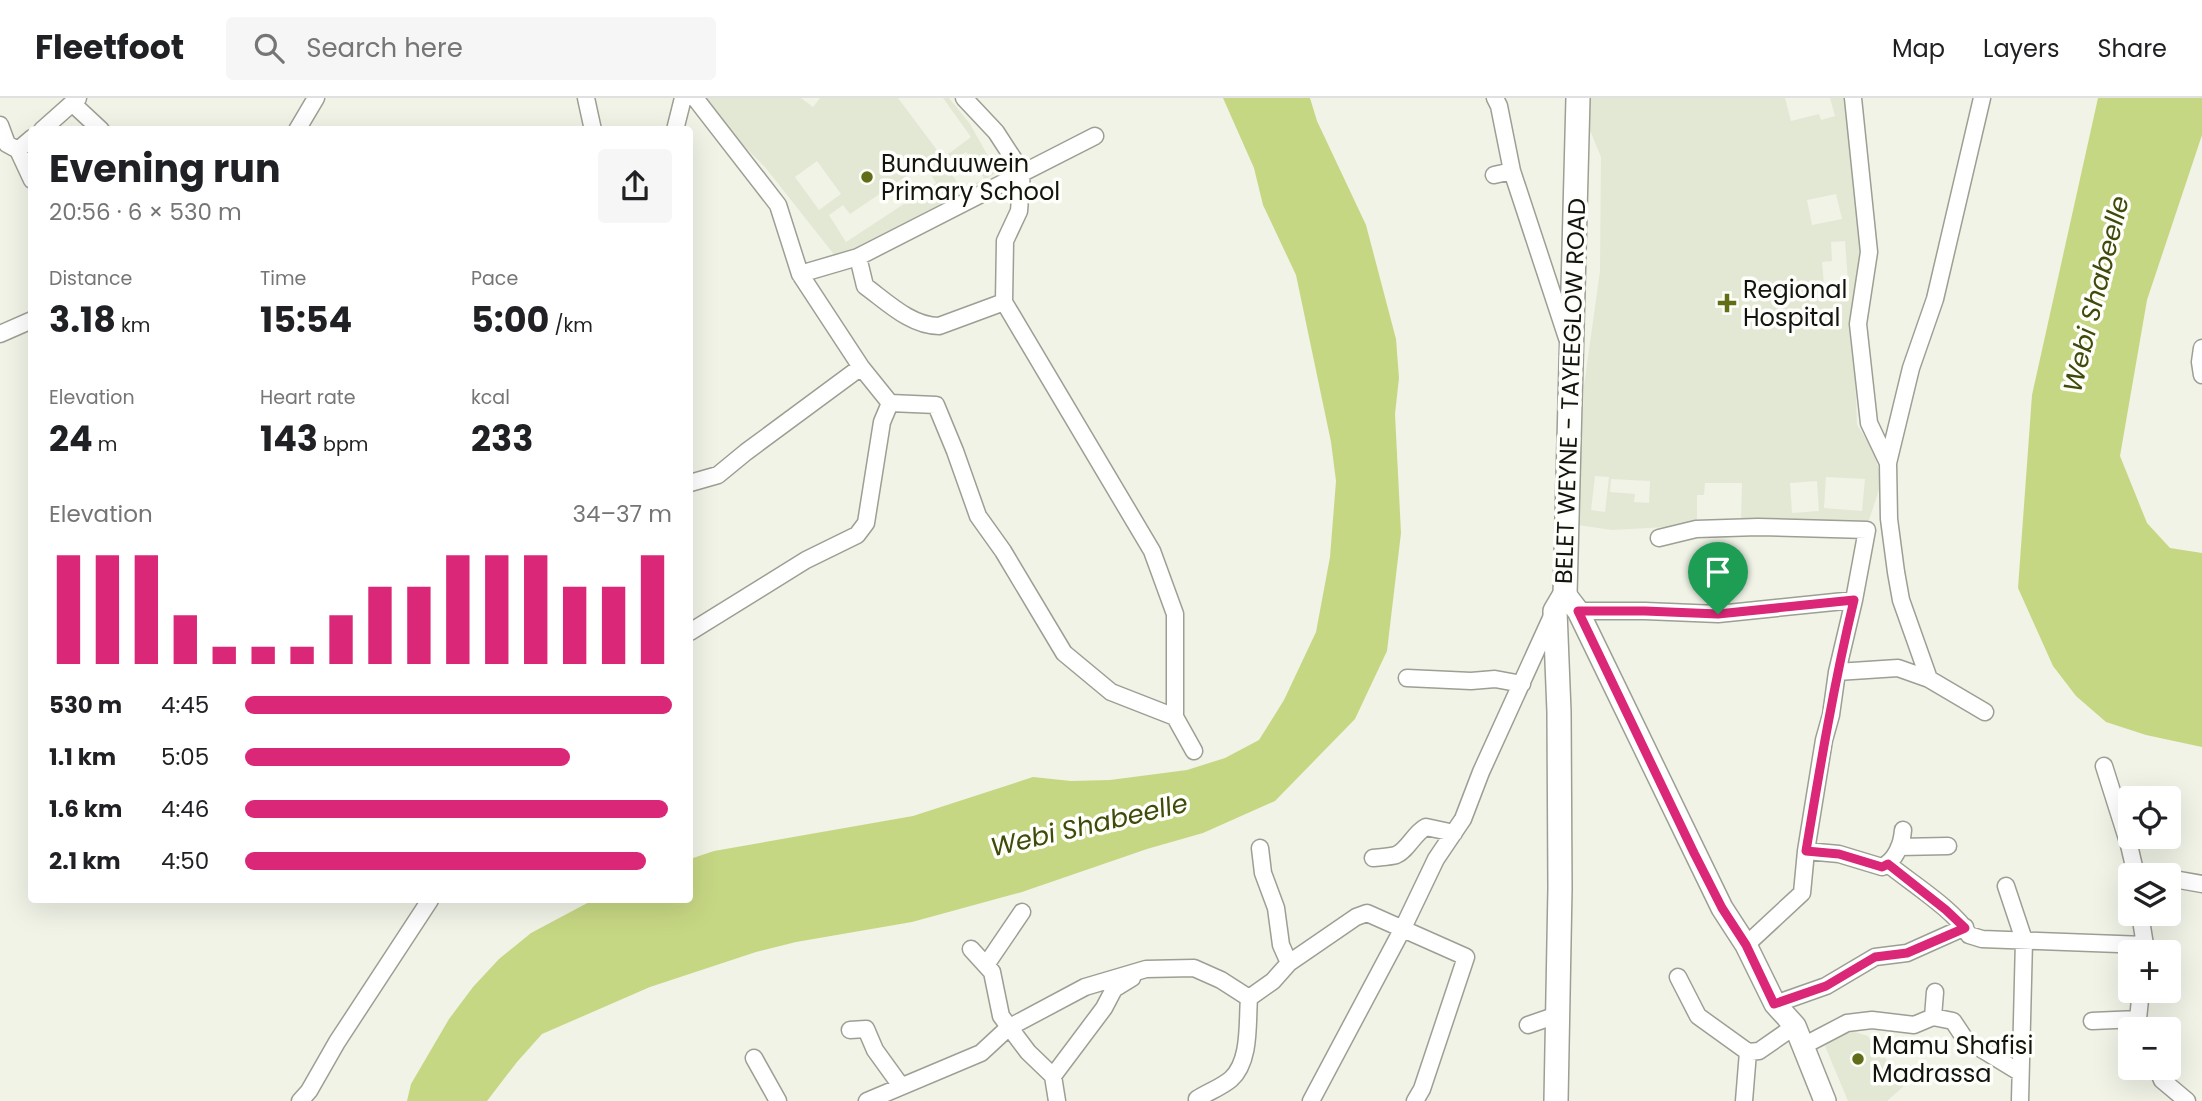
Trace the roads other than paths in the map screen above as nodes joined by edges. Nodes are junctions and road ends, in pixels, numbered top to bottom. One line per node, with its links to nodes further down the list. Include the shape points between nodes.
1 (316, 98): 11 (street)
2 (586, 98): 15 (street)
3 (683, 98): 16 (street)
4 (695, 98): 25 (street, via 778,205)
5 (964, 98): 20 (street, via 996,132)
6 (1495, 98): 21 (street)
7 (1578, 98): 30 (main road, BELET WEYNE - TAYEEGLOW ROAD)
8 (1853, 98): 34 (street, via 1869,253 1858,324 1869,422)
9 (1982, 98): 34 (street, via 1935,299 1911,368)
10 (75, 101): 13 (street); 14 (street)
11 (298, 121)
12 (0, 125): 19 (street)
13 (47, 126)
14 (98, 126)
15 (592, 126)
16 (676, 126)
17 (1095, 136): 20 (street)
18 (28, 140): 19 (street)
19 (8, 148): 22 (street)
20 (1022, 172): 24 (street); 26 (street, via 1019,211 1005,241)
21 (1512, 172): 23 (street); 30 (street)
22 (28, 175)
23 (1494, 175)
24 (858, 257): 25 (street); 26 (street, via 865,286 929,326)
25 (800, 274): 31 (street)
26 (1004, 302): 45 (street, via 1152,551 1175,614)
27 (28, 322): 28 (street)
28 (0, 334)
29 (2202, 348): 32 (street)
30 (1572, 354): 38 (main road, BELET WEYNE - TAYEEGLOW ROAD)
31 (862, 367): 33 (street); 35 (street, via 718,475)
32 (2202, 375)
33 (890, 403): 39 (street, via 882,422 866,523 857,535 806,560); 45 (street, via 936,405 978,516 1064,653 1111,692)
34 (1888, 463): 42 (street, via 1889,519 1901,600)
35 (693, 482)
36 (1659, 538): 37 (street, via 1696,529 1867,530)
37 (1854, 600): 38 (street, via 1718,614); 40 (street)
38 (1566, 605): 43 (street); 65 (street, via 1722,908); 75 (main road, BELET WEYNE - TAYEEGLOW ROAD, via 1559,712)
39 (693, 630)
40 (1837, 672): 42 (street, via 1898,668); 53 (street)
41 (1407, 678): 43 (street, via 1505,679)
42 (1929, 679): 44 (street)
43 (1522, 684): 49 (street)
44 (1985, 712)
45 (1175, 716): 46 (street)
46 (1194, 751)
47 (2104, 766): 55 (street)
48 (1903, 830): 51 (street)
49 (1454, 833): 54 (street, via 1426,827 1396,855); 63 (street, via 1436,859)
50 (1948, 846): 51 (street)
51 (1899, 847): 56 (street)
52 (1260, 848): 68 (street)
53 (1806, 851): 56 (street, via 1839,854 1882,867); 65 (street, via 1802,893)
54 (1373, 858)
55 (2133, 863)
56 (1888, 864): 62 (street)
57 (2181, 880): 58 (street)
58 (2202, 884)
59 (2006, 886): 64 (street)
60 (428, 903): 90 (street)
61 (1022, 912): 69 (street)
62 (1965, 928): 64 (street, via 1969,935 1982,939); 74 (street, via 1907,953 1875,957 1826,986)
63 (1402, 930): 68 (street, via 1367,913); 94 (street); 95 (street, via 1466,957)
64 (2024, 940): 66 (street); 85 (street)
65 (1746, 945): 74 (street)
66 (2118, 947)
67 (971, 949): 69 (street)
68 (1289, 963): 73 (street)
69 (986, 965): 80 (street)
70 (1146, 969): 73 (street, via 1194,968); 80 (street, via 1085,987); 86 (street, via 1114,989)
71 (1678, 977): 83 (street, via 1698,1016)
72 (1935, 992): 76 (street)
73 (1249, 998): 89 (street, via 1240,1067 1231,1079)
74 (1774, 1004): 82 (street)
75 (1557, 1016): 79 (street); 96 (main road, BELET WEYNE - TAYEEGLOW ROAD)
76 (1933, 1017): 82 (street, via 1914,1025 1872,1020 1847,1023); 85 (street, via 1953,1021 1969,1045)
77 (2092, 1021): 78 (street)
78 (2118, 1023)
79 (1528, 1025)
80 (1009, 1028): 86 (street); 88 (street, via 981,1053)
81 (850, 1030): 88 (street, via 866,1029)
82 (1799, 1036): 83 (street); 98 (street)
83 (1748, 1052): 97 (street)
84 (754, 1058): 91 (street)
85 (2019, 1072): 99 (street)
86 (1053, 1076): 93 (street)
87 (2162, 1080): 100 (street)
88 (901, 1086): 92 (street)
89 (1197, 1099)
90 (300, 1101)
91 (778, 1101)
92 (867, 1101)
93 (1057, 1101)
94 (1311, 1101)
95 (1415, 1101)
96 (1556, 1101)
97 (1744, 1101)
98 (1825, 1101)
99 (2020, 1101)
100 (2187, 1101)

